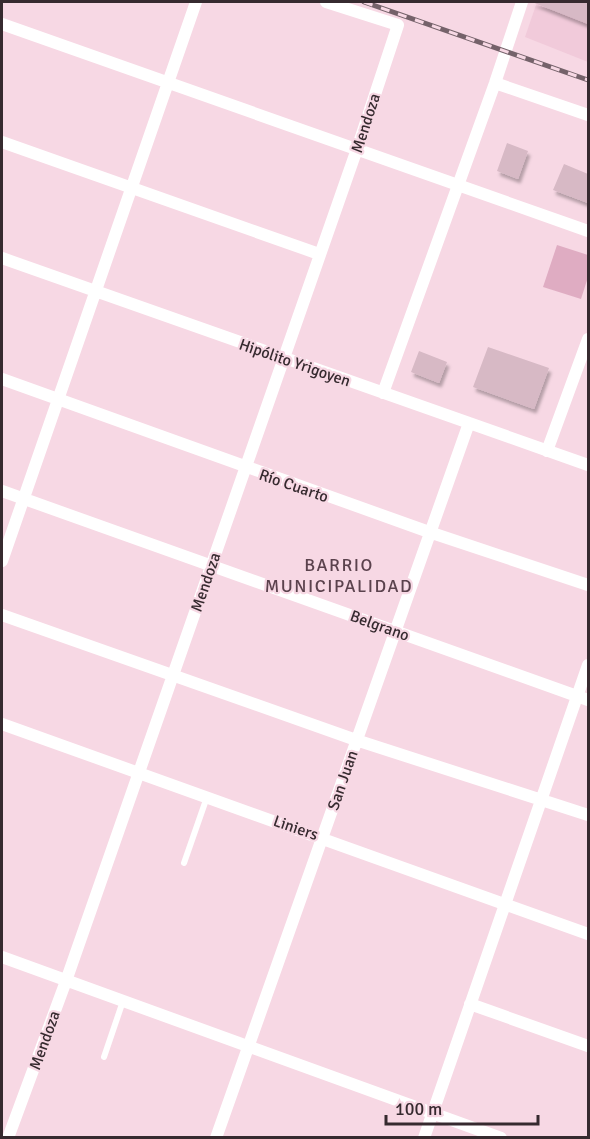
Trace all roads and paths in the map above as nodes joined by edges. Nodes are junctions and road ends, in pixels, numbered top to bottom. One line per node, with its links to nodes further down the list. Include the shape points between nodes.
1 (196, 2): 5 (street)
2 (326, 2): 9 (street, Mendoza, via 398,25)
3 (522, 2): 6 (street)
4 (2, 24): 5 (street)
5 (169, 83): 9 (street); 11 (street)
6 (495, 83): 7 (street); 10 (street)
7 (588, 115)
8 (2, 142): 11 (street)
9 (357, 149): 10 (street); 13 (street, Mendoza)
10 (459, 184): 12 (street); 19 (street)
11 (132, 188): 13 (street); 15 (street)
12 (588, 231)
13 (319, 254): 17 (street, Mendoza)
14 (2, 258): 15 (street, Hipólito Yrigoyen)
15 (96, 291): 17 (street, Hipólito Yrigoyen); 20 (street)
16 (588, 339): 22 (street)
17 (283, 358): 19 (street, Hipólito Yrigoyen); 24 (street, Mendoza)
18 (2, 379): 20 (street, Río Cuarto)
19 (383, 393): 21 (street, Hipólito Yrigoyen)
20 (57, 397): 24 (street, Río Cuarto); 26 (street)
21 (469, 423): 22 (street, Hipólito Yrigoyen); 27 (street, San Juan)
22 (547, 451): 23 (street, Hipólito Yrigoyen)
23 (588, 465)
24 (245, 467): 27 (street, Río Cuarto); 29 (street, Mendoza)
25 (2, 491): 26 (street, Belgrano)
26 (23, 499): 28 (street); 29 (street, Belgrano)
27 (429, 532): 30 (street, Río Cuarto); 32 (street, San Juan)
28 (2, 561)
29 (211, 565): 32 (street, Belgrano); 34 (street, Mendoza)
30 (588, 585)
31 (2, 615): 34 (street)
32 (395, 630): 35 (street, Belgrano); 37 (street, San Juan)
33 (588, 665): 35 (street)
34 (172, 675): 37 (street); 38 (street, Mendoza)
35 (583, 698): 40 (street)
36 (2, 724): 38 (street, Liniers)
37 (356, 740): 40 (street); 42 (street, San Juan)
38 (139, 772): 39 (street, Liniers); 47 (street, Mendoza)
39 (207, 796): 42 (street, Liniers); 43 (lane)
40 (542, 800): 41 (street); 44 (street)
41 (588, 815)
42 (322, 837): 44 (street, Liniers); 50 (street, San Juan)
43 (184, 863)
44 (505, 903): 45 (street, Liniers); 49 (street)
45 (588, 934)
46 (2, 957): 47 (street)
47 (66, 981): 48 (street); 54 (street, Mendoza)
48 (123, 1001): 50 (street); 52 (lane)
49 (470, 1004): 51 (street); 53 (street)
50 (248, 1045): 53 (street); 55 (street, San Juan)
51 (588, 1046)
52 (104, 1057)
53 (432, 1112): 56 (street); 57 (street)
54 (8, 1137)
55 (216, 1137)
56 (424, 1137)
57 (501, 1137)

